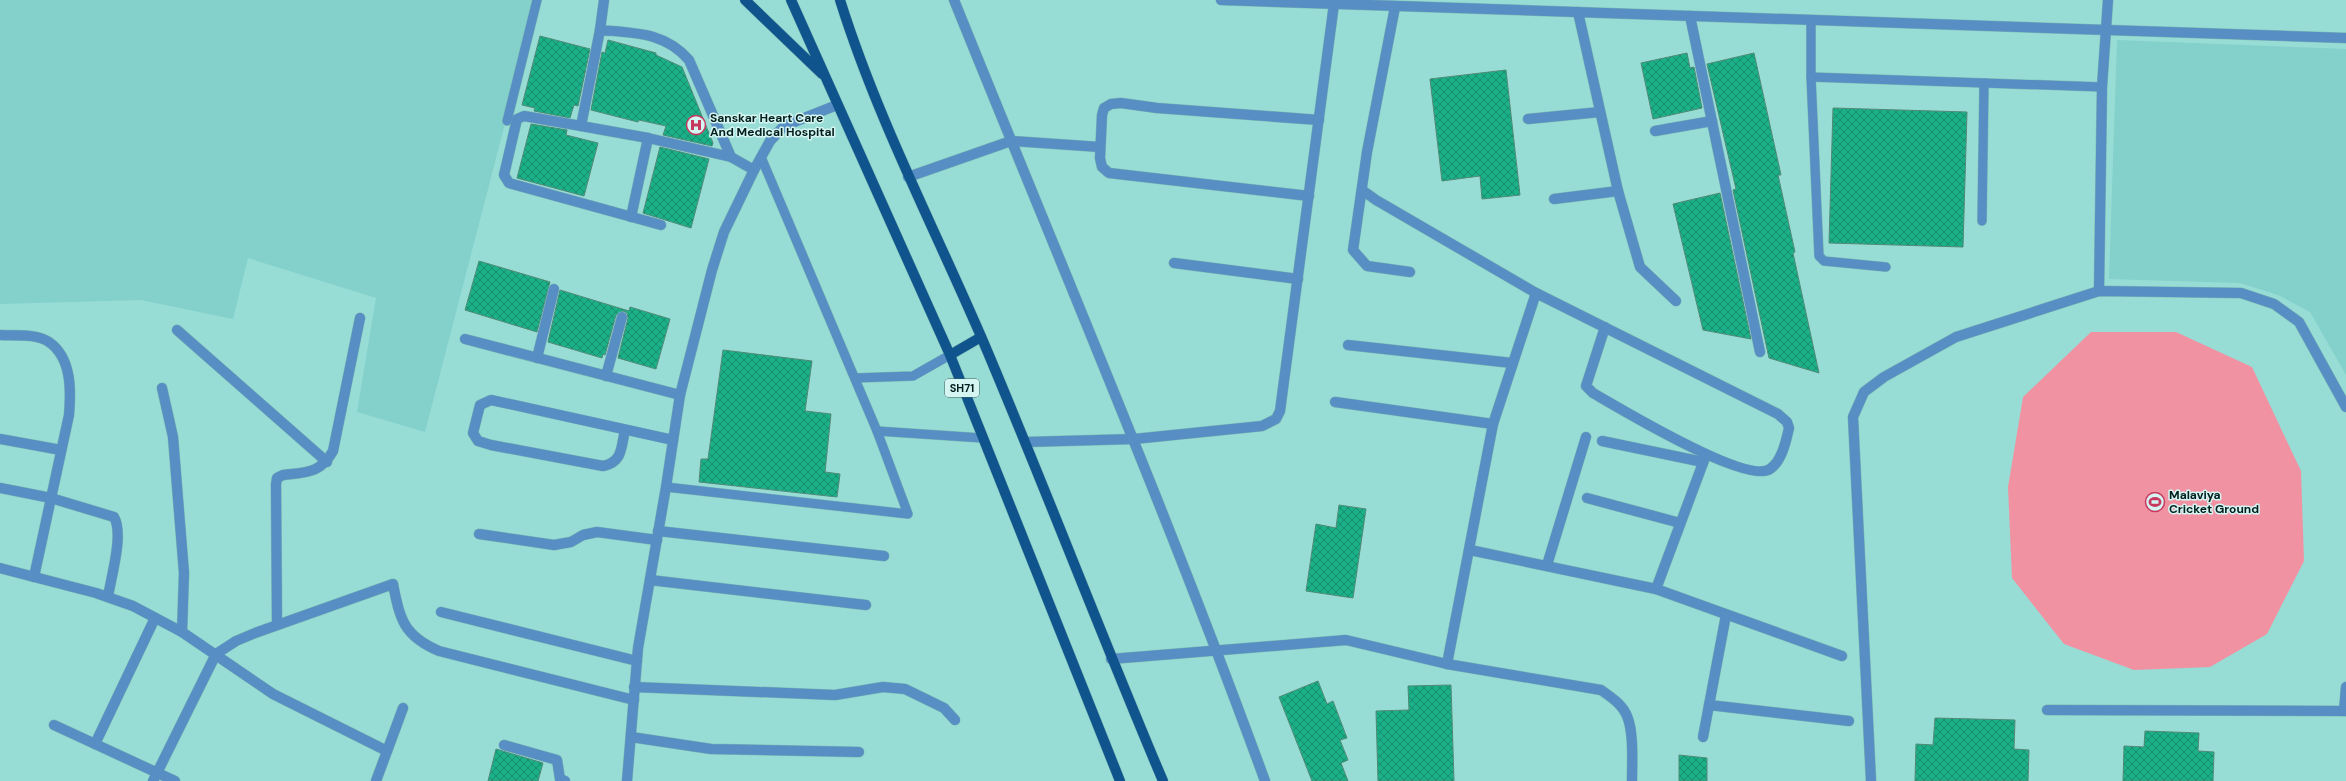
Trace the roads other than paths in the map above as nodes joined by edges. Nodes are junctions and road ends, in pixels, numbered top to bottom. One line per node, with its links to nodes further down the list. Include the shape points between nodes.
1 (536, 0): 25 (lane)
2 (604, 0): 14 (street)
3 (745, 0): 18 (main road)
4 (791, 0): 18 (main road, SH71)
5 (840, 0): 35 (main road)
6 (954, 0): 30 (street)
7 (1221, 0): 9 (street)
8 (2108, 0): 15 (street)
9 (1334, 4): 10 (street); 24 (street)
10 (1395, 7): 11 (street); 36 (street)
11 (1578, 12): 12 (street); 22 (street)
12 (1690, 16): 13 (street); 26 (street)
13 (1811, 20): 15 (street); 17 (lane)
14 (600, 30): 27 (street); 32 (street, via 661,38 678,47 689,60)
15 (2106, 30): 16 (street); 20 (street)
16 (2346, 38)
17 (1811, 77): 19 (lane); 44 (lane, via 1819,256 1824,261)
18 (826, 78): 21 (main road, SH71)
19 (1984, 83): 20 (lane); 41 (lane)
20 (2102, 87): 48 (street)
21 (837, 105): 33 (street, via 784,126 770,141); 60 (main road, SH71)
22 (1600, 112): 23 (street); 37 (street)
23 (1528, 119)
24 (1319, 120): 31 (street, via 1110,104 1104,108 1102,115); 38 (street)
25 (507, 121)
26 (1712, 121): 28 (street); 59 (street)
27 (581, 126): 29 (street); 40 (street, via 524,116 517,119 504,175 516,187)
28 (1655, 131)
29 (648, 138): 32 (street); 40 (street)
30 (1011, 141): 31 (street); 35 (street); 75 (street)
31 (1100, 147): 38 (street, via 1102,167 1109,173)
32 (731, 157): 34 (street)
33 (761, 158): 34 (street); 64 (lane)
34 (754, 170): 66 (street, via 724,232)
35 (908, 178): 56 (main road)
36 (1362, 190): 45 (street, via 1352,250 1367,266); 49 (street)
37 (1618, 191): 39 (street); 50 (street, via 1640,267)
38 (1309, 196): 46 (street)
39 (1554, 199)
40 (631, 217): 42 (street)
41 (1982, 221)
42 (661, 225)
43 (1174, 262): 46 (street)
44 (1886, 267)
45 (1410, 272)
46 (1298, 278): 75 (street, via 1280,411 1276,420 1262,426)
47 (554, 288): 61 (street)
48 (2100, 291): 68 (street, via 2241,293 2274,304 2299,322); 134 (street, via 1956,337 1884,377 1864,392 1859,402 1853,417)
49 (1536, 294): 53 (street); 62 (street)
50 (1676, 301)
51 (622, 316): 63 (street)
52 (360, 318): 81 (street, via 337,437)
53 (1605, 327): 80 (street, via 1586,386 1593,393); 80 (street, via 1778,414 1787,422 1789,428 1778,460 1770,470 1759,472)
54 (178, 330): 81 (street)
55 (0, 334): 79 (street, via 35,337 48,341 58,351 68,371 71,391)
56 (981, 337): 60 (main road); 78 (main road)
57 (465, 339): 61 (street)
58 (1348, 345): 62 (street)
59 (1760, 352)
60 (950, 355): 64 (lane, via 913,376); 73 (main road, SH71)
61 (537, 358): 63 (street)
62 (1512, 363): 69 (street)
63 (606, 376): 66 (street)
64 (854, 378): 71 (lane)
65 (162, 388): 102 (street, via 173,437 184,572)
66 (680, 395): 76 (street)
67 (1335, 402): 69 (street)
68 (2346, 407)
69 (1493, 424): 89 (street)
70 (625, 430): 70 (street, via 619,457 613,464 603,466 491,445 478,441 473,432 480,405 491,400); 76 (street)
71 (877, 431): 73 (lane); 82 (lane, via 908,514)
72 (1586, 437): 91 (street)
73 (982, 438): 130 (main road, SH71)
74 (0, 439): 79 (street)
75 (1134, 439): 78 (street); 103 (street)
76 (673, 440): 82 (street)
77 (1602, 441): 80 (street)
78 (1026, 442): 106 (main road)
79 (62, 450): 84 (street)
80 (1704, 459): 86 (street)
81 (327, 462): 101 (street, via 319,469 283,475 278,478 276,484)
82 (666, 487): 88 (street)
83 (0, 488): 84 (street)
84 (51, 498): 93 (street); 96 (street, via 114,517 118,524 117,541)
85 (1587, 498): 86 (street)
86 (1680, 523): 95 (street)
87 (479, 534): 88 (street, via 554,545 571,542 583,535 597,532)
88 (658, 536): 90 (street); 94 (street)
89 (1470, 550): 91 (street); 108 (street)
90 (884, 556)
91 (1547, 565): 95 (street)
92 (0, 568): 93 (street)
93 (34, 577): 96 (street)
94 (650, 580): 97 (street); 107 (street)
95 (1656, 589): 99 (street)
96 (108, 597): 100 (street)
97 (866, 605)
98 (441, 612): 107 (street)
99 (1726, 615): 105 (street); 112 (street)
100 (156, 618): 102 (street); 121 (street)
101 (278, 624): 104 (street, via 236,641); 111 (street, via 393,584 399,615 409,632 422,644 439,651)
102 (182, 632): 104 (street)
103 (1218, 651): 106 (street); 108 (street, via 1346,640); 132 (street)
104 (216, 654): 123 (street, via 274,694); 125 (street)
105 (1842, 656)
106 (1111, 659): 131 (main road)
107 (637, 661): 110 (street)
108 (1447, 664): 133 (street, via 1601,690 1616,700 1627,716 1631,740)
109 (2346, 687): 115 (street)
110 (634, 688): 111 (street); 116 (street, via 835,695 883,687 905,689 944,708)
111 (634, 700): 119 (street)
112 (1709, 705): 117 (street); 120 (street)
113 (403, 708): 123 (street)
114 (2047, 710): 115 (street)
115 (2345, 711)
116 (955, 720)
117 (1849, 721)
118 (54, 725): 121 (street)
119 (631, 737): 124 (street, via 711,749); 129 (street)
120 (1703, 737)
121 (95, 744): 125 (street)
122 (504, 745): 128 (street, via 557,760 560,779)
123 (388, 751): 127 (street)
124 (859, 752)
125 (156, 777): 126 (street)
126 (175, 781)
127 (376, 781)
128 (565, 781)
129 (626, 781)
130 (1120, 781)
131 (1163, 781)
132 (1265, 781)
133 (1632, 781)
134 (1870, 781)

